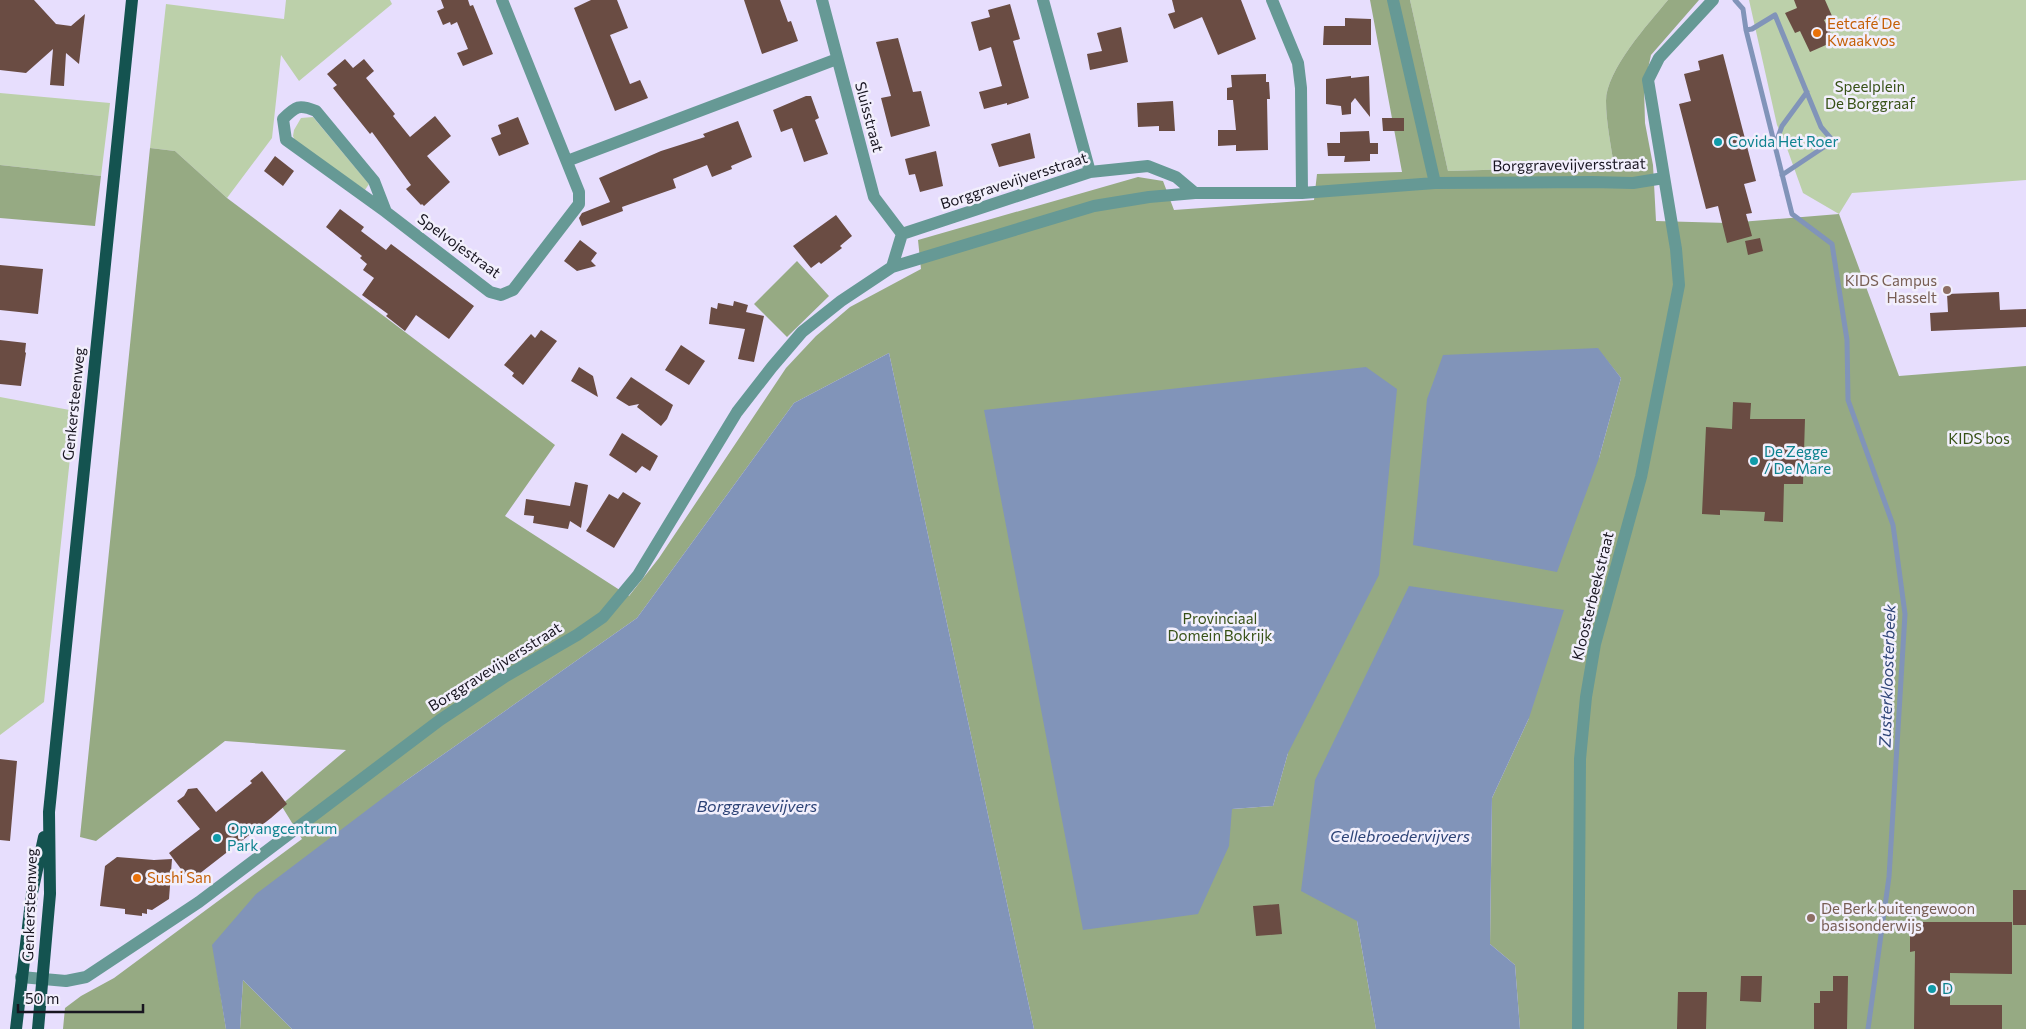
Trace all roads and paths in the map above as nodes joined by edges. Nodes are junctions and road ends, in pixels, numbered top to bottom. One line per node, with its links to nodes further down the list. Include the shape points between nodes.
1 (132, 0): 18 (main road, Genkersteenweg)
2 (502, 0): 9 (street, Spelvojestraat)
3 (822, 0): 8 (street, Sluisstraat)
4 (1043, 0): 10 (street)
5 (1272, 0): 14 (street, via 1298,63)
6 (1394, 0): 12 (street)
7 (1713, 0): 11 (street, Borggravevijversstraat, via 1659,58 1648,80)
8 (837, 59): 9 (street); 16 (street, Sluisstraat, via 874,197)
9 (567, 161): 15 (street, Spelvojestraat, via 579,192 579,204 513,290 501,295 490,292)
10 (1090, 172): 13 (street, Borggravevijversstraat, via 1148,166 1176,177); 16 (street, Borggravevijversstraat)
11 (1664, 178): 12 (street, Borggravevijversstraat, via 1633,183); 23 (street, Kloosterbeekstraat, via 1679,285 1640,477 1595,644 1586,697 1580,758)
12 (1435, 183): 14 (street, Borggravevijversstraat)
13 (1195, 193): 14 (street, Borggravevijversstraat); 17 (street, Borggravevijversstraat, via 1094,206)
14 (1302, 193)
15 (386, 212): 15 (street, Spelvojestraat, via 286,140 283,119 294,108 303,106 316,111 374,181)
16 (902, 234): 17 (street)
17 (892, 268): 20 (street, Borggravevijversstraat, via 840,301 802,332 772,367 737,412 638,575 603,617 440,720 199,902 110,962 86,977 66,981)
18 (49, 812): 19 (main road, Genkersteenweg, via 32,893); 20 (main road, Genkersteenweg, via 50,894)
19 (22, 977): 20 (street, Borggravevijversstraat); 21 (main road, Genkersteenweg)
20 (43, 979): 22 (main road, Genkersteenweg)
21 (16, 1029)
22 (38, 1029)
23 (1578, 1029)

